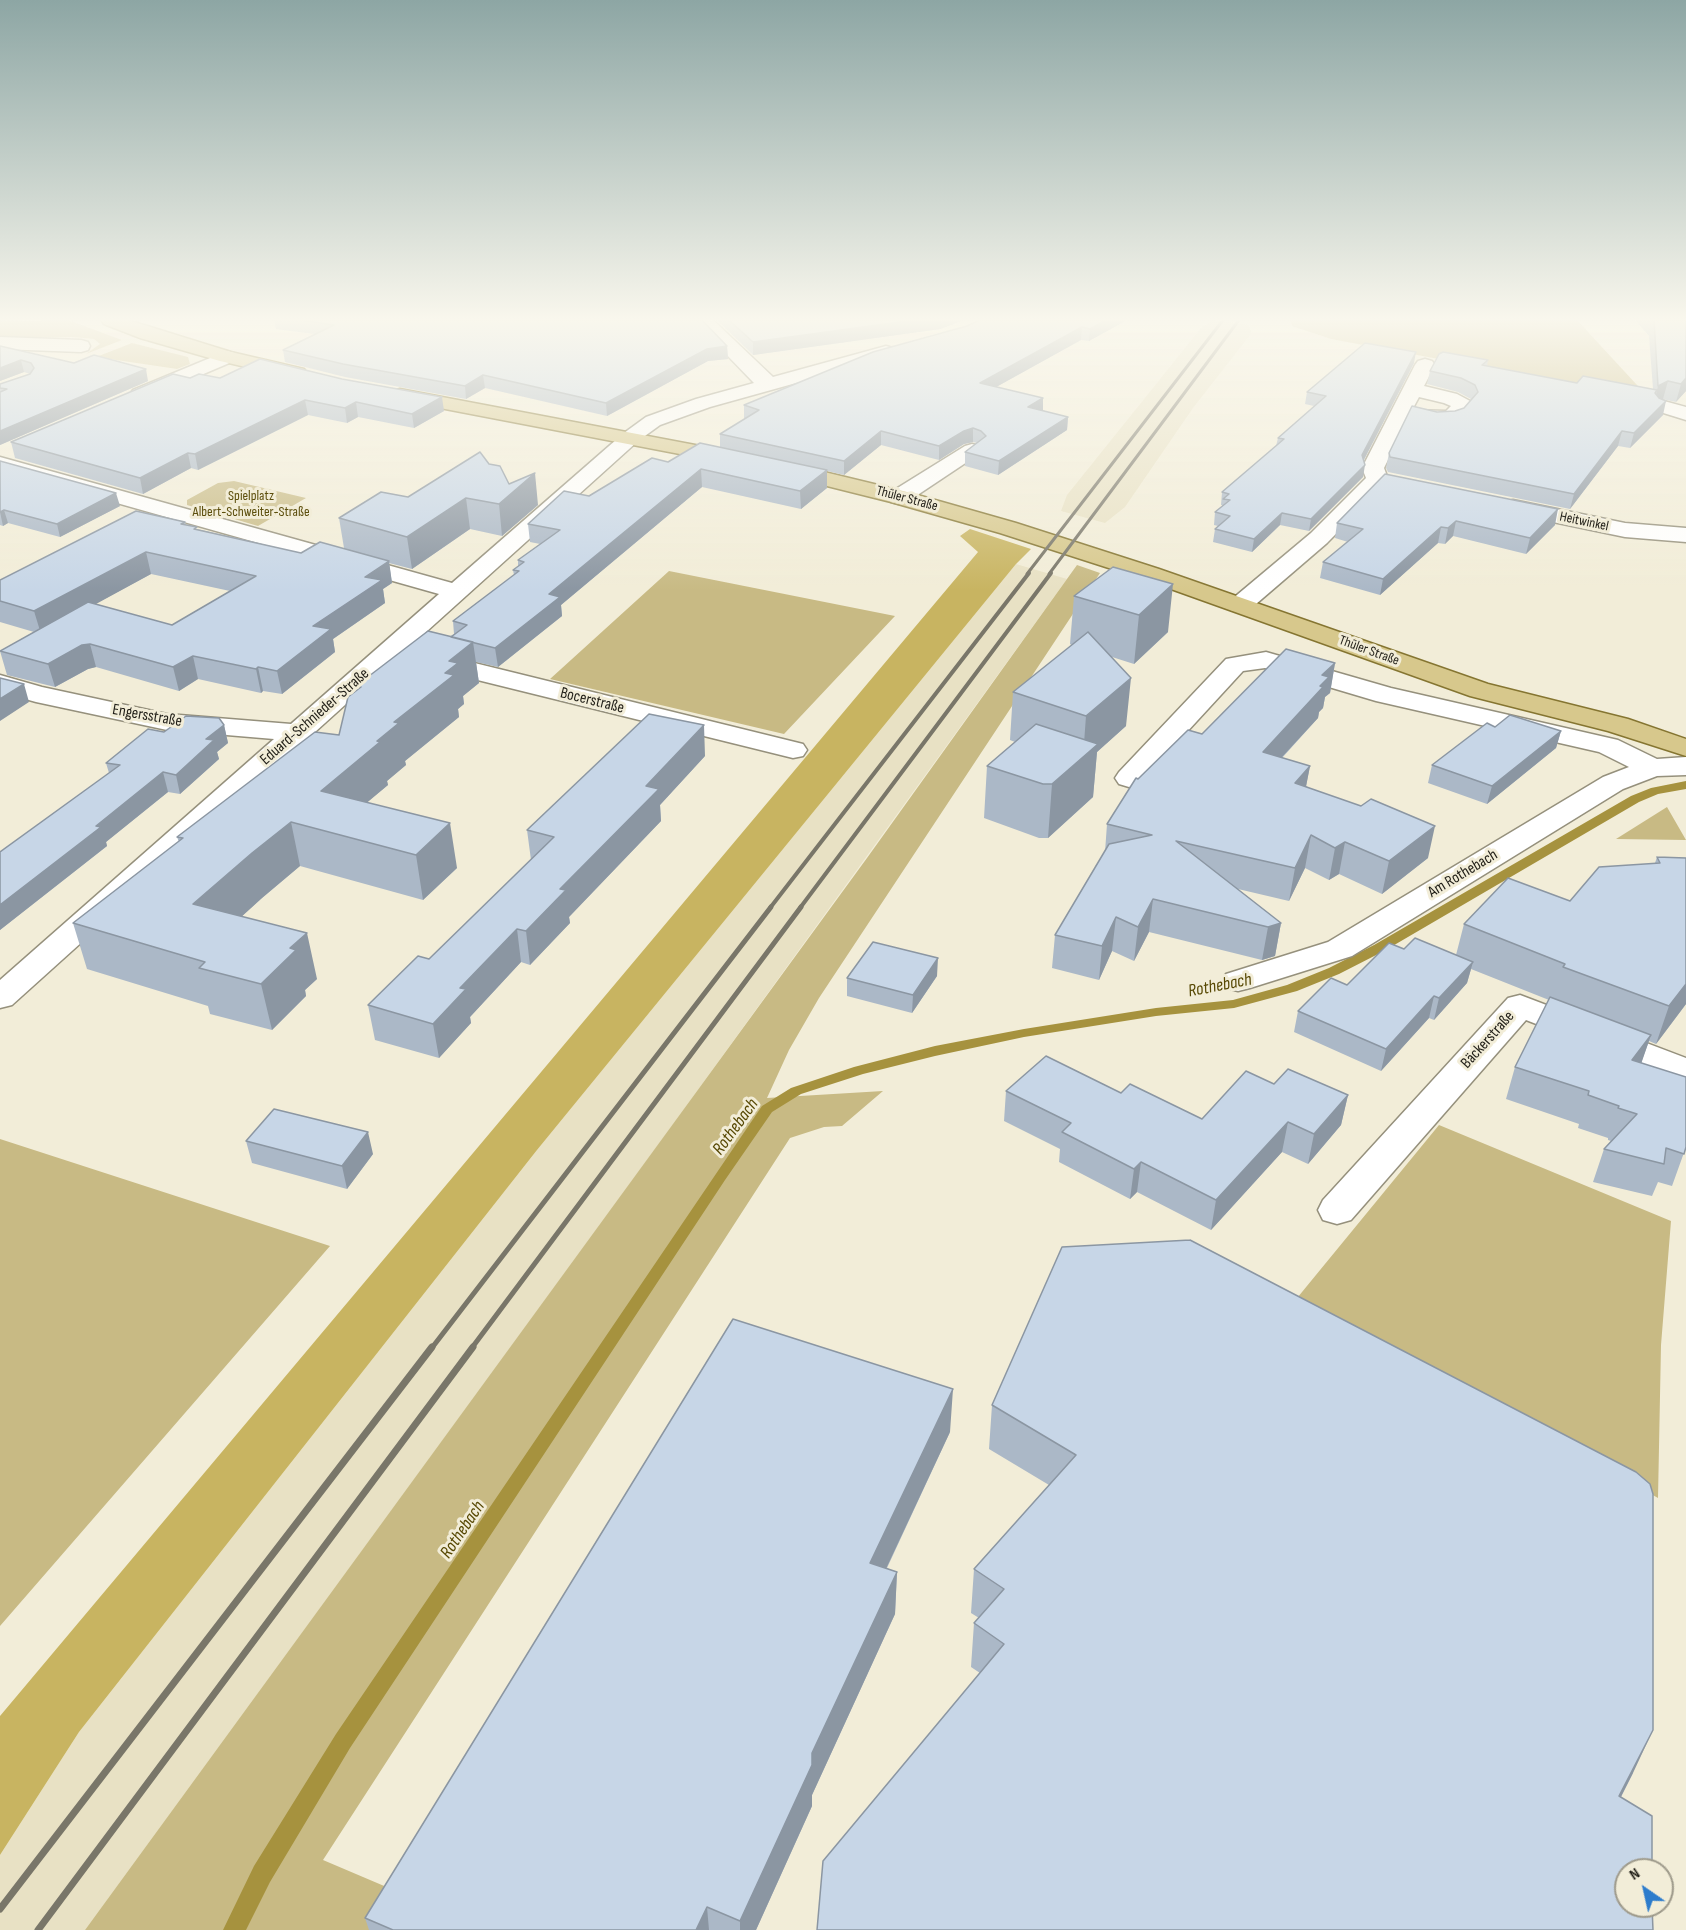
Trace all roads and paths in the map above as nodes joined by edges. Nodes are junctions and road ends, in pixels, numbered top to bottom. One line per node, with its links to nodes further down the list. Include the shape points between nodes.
1 (483, 410): 5 (main road, Thüler Straße)
2 (683, 410): 5 (street, Eduard-Schnieder-Straße, via 653,421)
3 (1458, 410): 4 (street, via 1452,417 1435,418)
4 (1402, 411): 12 (street, via 1373,468 1388,481)
5 (631, 437): 8 (main road, Thüler Straße); 11 (street, Eduard-Schnieder-Straße)
6 (972, 450): 8 (street)
7 (4, 456): 11 (street)
8 (898, 497): 12 (main road, Thüler Straße, via 1008,528)
9 (1490, 502): 10 (street, Heitwinkel, via 1625,531)
10 (1686, 535)
11 (458, 592): 13 (street, Eduard-Schnieder-Straße)
12 (1240, 605): 16 (main road, Thüler Straße, via 1479,690 1618,725)
13 (392, 651): 15 (street, Eduard-Schnieder-Straße); 17 (street, Bocerstraße)
14 (0, 683): 15 (street, Engersstraße, via 166,722)
15 (296, 733): 22 (street, Eduard-Schnieder-Straße)
16 (1686, 748)
17 (793, 750)
18 (1686, 766): 19 (street, Am Rothebach)
19 (1653, 768): 20 (street, via 1608,746 1384,695 1266,660 1235,664); 21 (street, Am Rothebach, via 1613,783 1340,949)
20 (1129, 778)
21 (1238, 981)
22 (0, 998)
23 (1686, 1071): 24 (street, Bäckerstraße, via 1520,1005)
24 (1338, 1210)

